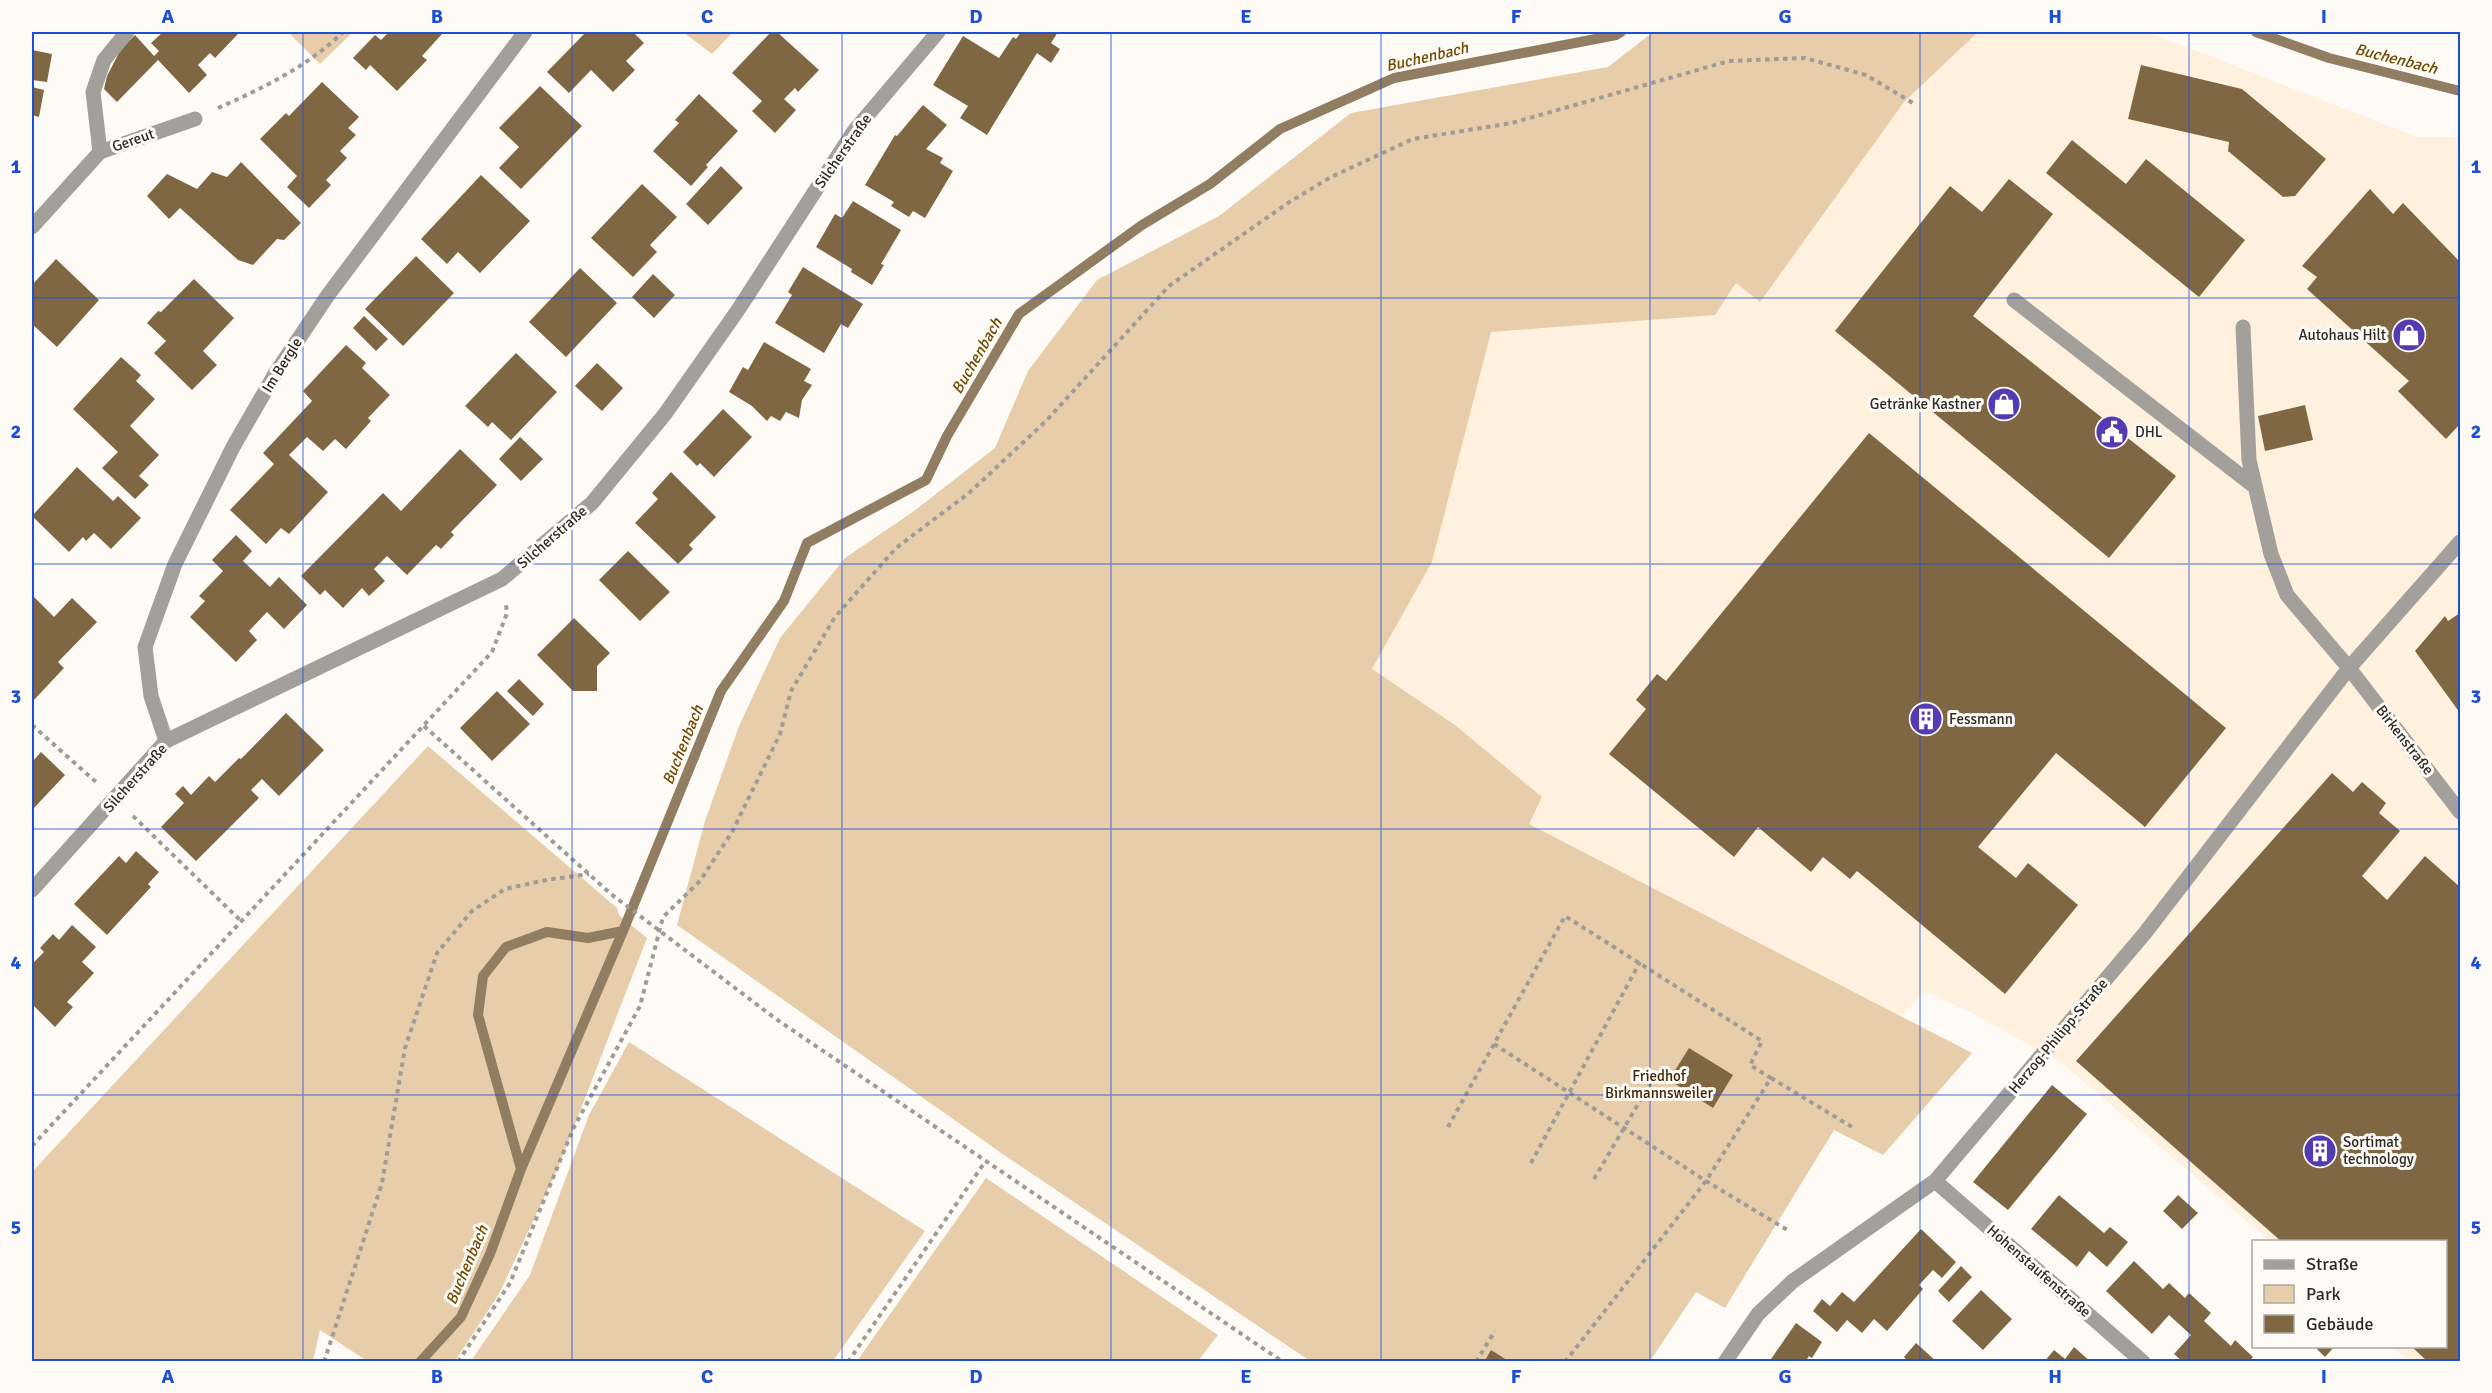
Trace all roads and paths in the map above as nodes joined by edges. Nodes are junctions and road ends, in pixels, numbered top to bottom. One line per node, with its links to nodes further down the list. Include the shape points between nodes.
1 (127, 32): 7 (street, via 104,60 93,92)
2 (343, 32): 6 (path, via 275,82)
3 (525, 32): 17 (street, Im Bergle, via 328,295 275,374 222,469 174,564 145,647 151,696)
4 (938, 32): 13 (street, Silcherstraße, via 854,131 665,414 592,502)
5 (1913, 103): 23 (path, via 1866,75 1805,58 1729,61 1512,123 1413,139 1331,177 1288,203 1169,286 1046,421 969,493 896,548 835,617 791,691 780,734 732,832 700,881 663,916)
6 (195, 119): 7 (street, Gereut)
7 (100, 152): 8 (street, Gereut)
8 (32, 227)
9 (2014, 300): 11 (street)
10 (2242, 327): 11 (street)
11 (2254, 486): 14 (street, via 2271,554 2287,596)
12 (2460, 542): 14 (street, Herzog-Philipp-Straße)
13 (502, 579): 16 (path, via 507,613 492,652); 17 (street, Silcherstraße)
14 (2349, 668): 19 (street, Birkenstraße); 37 (street, Herzog-Philipp-Straße, via 2145,933)
15 (32, 725): 18 (path)
16 (424, 726): 20 (path); 22 (path)
17 (166, 741): 18 (street, Silcherstraße)
18 (115, 799): 21 (street, Silcherstraße); 22 (path)
19 (2460, 812)
20 (590, 874): 23 (path); 40 (path, via 505,889 472,910 437,953 405,1048 382,1183)
21 (32, 890)
22 (242, 922): 32 (path)
23 (658, 931): 33 (path, via 777,1019); 41 (path, via 640,1006 573,1129 510,1283)
24 (1640, 962): 25 (path, via 1565,916); 27 (path, via 1762,1041 1750,1065); 28 (path)
25 (1494, 1044): 28 (path); 29 (path)
26 (1657, 1072): 31 (path)
27 (1771, 1078): 30 (path); 36 (path)
28 (1569, 1093): 31 (path); 34 (path)
29 (1448, 1127)
30 (1852, 1127)
31 (1625, 1129): 35 (path); 36 (path)
32 (32, 1146)
33 (985, 1162): 42 (path); 43 (path)
34 (1531, 1163)
35 (1594, 1179)
36 (1706, 1181): 38 (path); 45 (path)
37 (1935, 1181): 46 (street, Herzog-Philipp-Straße, via 1793,1281 1758,1314); 47 (street, Hohenstaufenstraße)
38 (1789, 1231)
39 (1495, 1331): 44 (path)
40 (324, 1362)
41 (458, 1362)
42 (848, 1362)
43 (1283, 1362)
44 (1476, 1362)
45 (1566, 1362)
46 (1725, 1362)
47 (2143, 1362)

